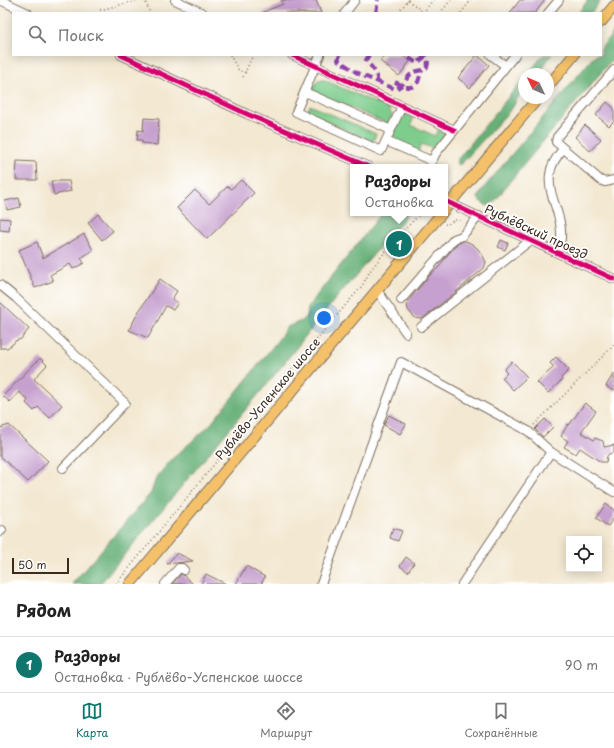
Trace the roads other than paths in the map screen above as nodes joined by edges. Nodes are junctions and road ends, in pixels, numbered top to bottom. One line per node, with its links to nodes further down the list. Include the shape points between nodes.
1 (0, 0): 6 (street)
2 (175, 0): 7 (street)
3 (355, 0): 8 (street)
4 (559, 0): 9 (street)
5 (614, 6): 10 (main road)
6 (26, 12)
7 (201, 12)
8 (346, 12)
9 (549, 12)
10 (602, 21)
11 (122, 56): 28 (street)
12 (294, 56): 17 (street)
13 (320, 56): 17 (street)
14 (493, 56): 18 (street)
15 (514, 56): 18 (street)
16 (573, 56): 20 (main road)
17 (316, 66): 21 (street); 23 (street)
18 (506, 66): 25 (street)
19 (614, 70): 27 (street, via 557,137 556,142)
20 (554, 79)
21 (305, 92): 24 (street); 26 (street, via 296,112 381,151)
22 (533, 104): 31 (main road)
23 (402, 106): 24 (street); 25 (street)
24 (391, 130): 26 (street)
25 (454, 130): 29 (street, via 436,152)
26 (386, 141): 29 (street)
27 (563, 149): 30 (street, via 600,180); 36 (street, via 557,156 550,174 552,195 560,219 561,238)
28 (362, 164)
29 (432, 164)
30 (614, 180)
31 (448, 200)
32 (448, 203): 34 (street, Рублёвский проезд)
33 (439, 216): 39 (main road, Рублёво-Успенское шоссе)
34 (479, 216): 35 (street, Рублёвский проезд); 40 (street, via 462,236 454,239)
35 (531, 240): 36 (street, Рублёвский проезд); 41 (street)
36 (556, 252): 37 (street, Рублёвский проезд)
37 (614, 279)
38 (0, 285): 44 (street, via 125,402)
39 (377, 290): 42 (street); 47 (main road, Рублёво-Успенское шоссе)
40 (401, 300)
41 (421, 327)
42 (406, 333)
43 (551, 452): 45 (street); 49 (street, via 528,430 401,362); 50 (street)
44 (63, 468)
45 (614, 492)
46 (184, 570): 48 (street, via 179,568)
47 (130, 584)
48 (165, 584)
49 (321, 584)
50 (462, 584)

